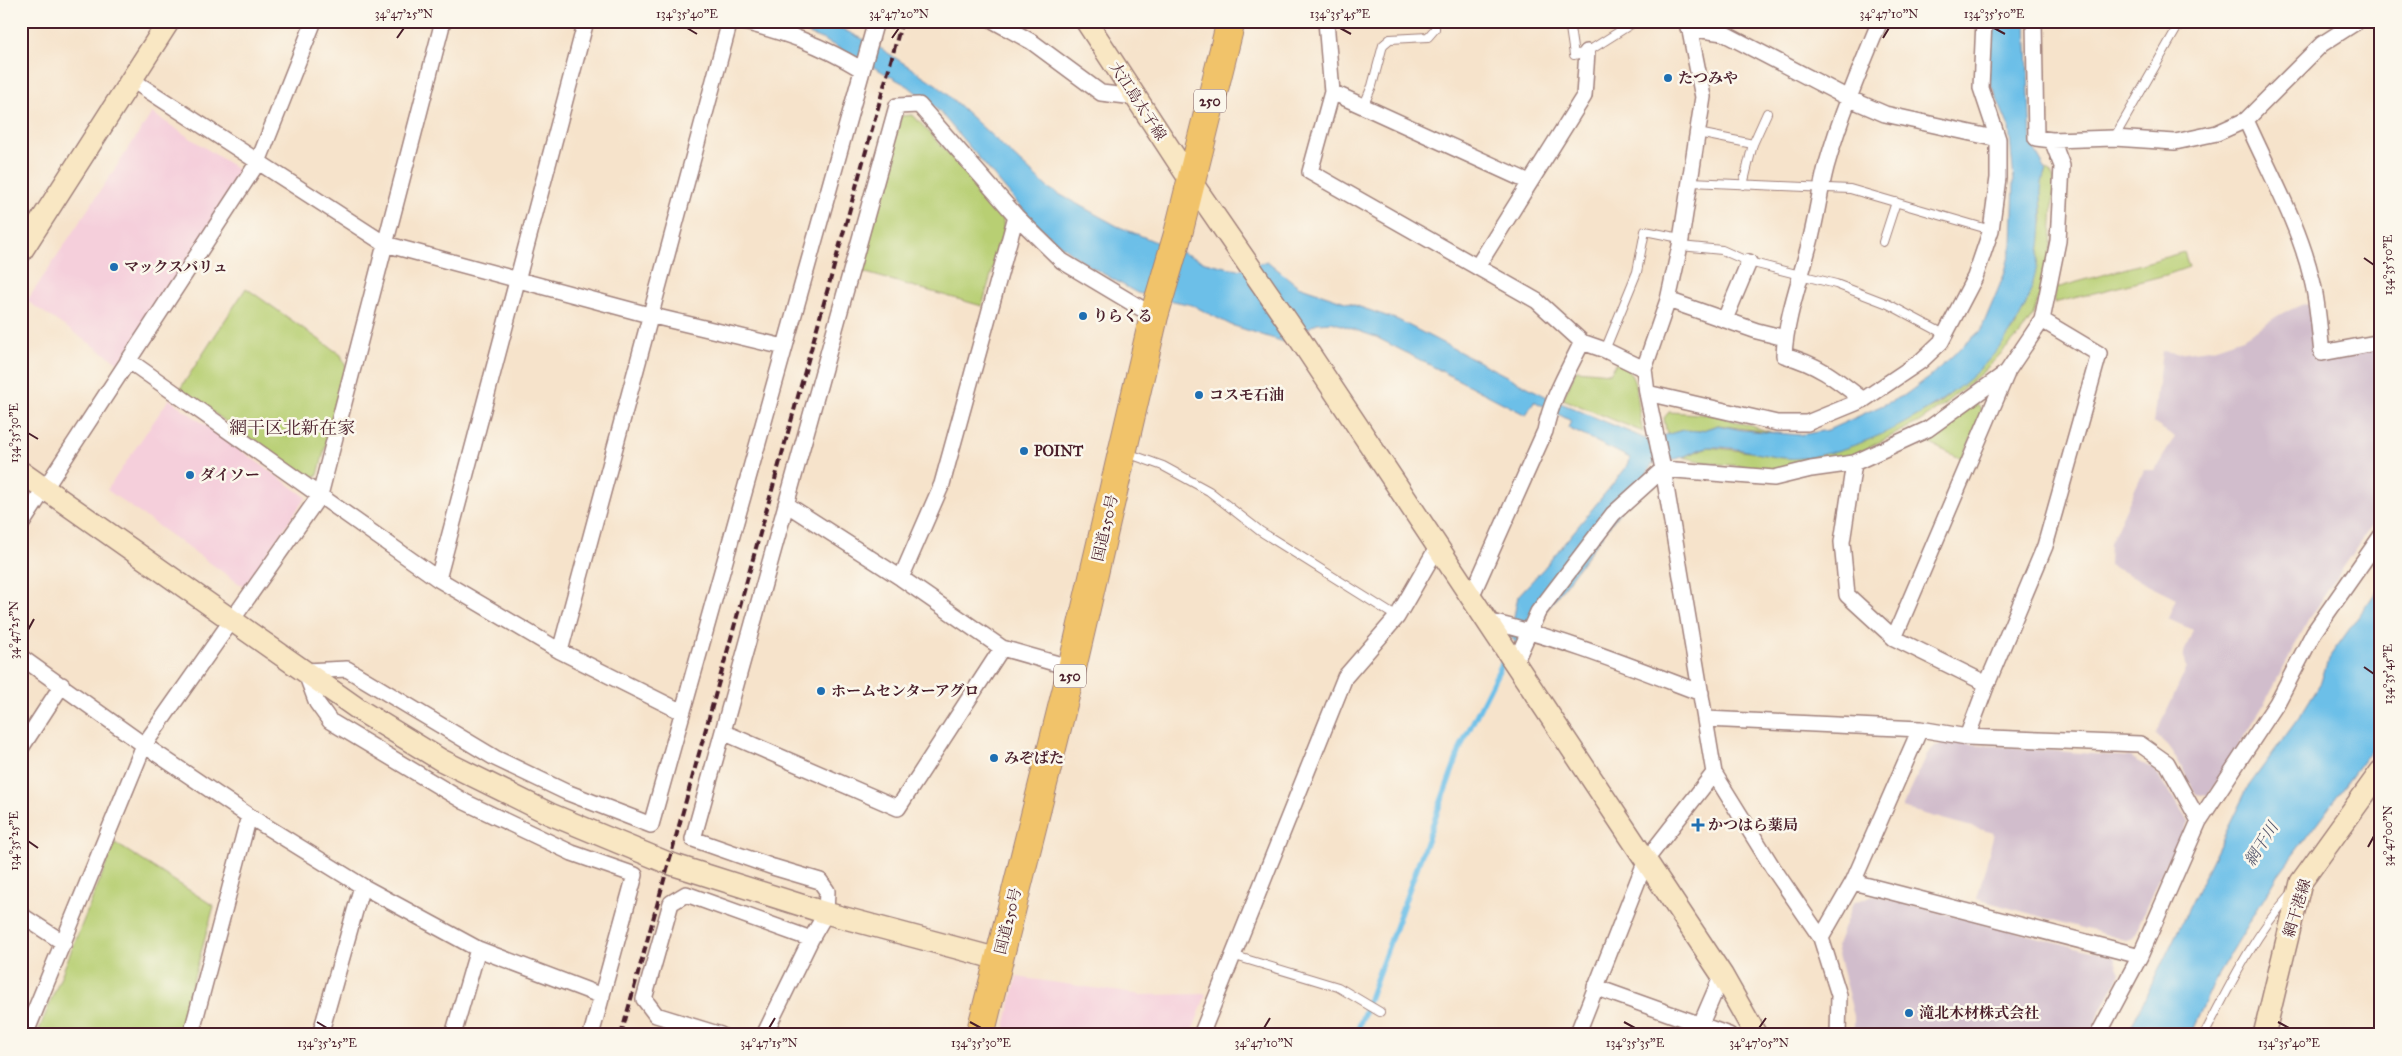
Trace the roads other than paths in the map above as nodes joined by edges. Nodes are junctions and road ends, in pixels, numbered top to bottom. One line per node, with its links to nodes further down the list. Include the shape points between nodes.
1 (169, 21): 23 (street)
2 (314, 21): 35 (street)
3 (443, 21): 46 (street)
4 (586, 21): 51 (street)
5 (730, 21): 53 (street)
6 (740, 21): 22 (street, via 822,47)
7 (994, 21): 25 (street, via 1032,42 1100,93)
8 (1086, 21): 25 (street, 大江島太子線)
9 (1231, 21): 36 (highway, 国道250号 / 250)
10 (1326, 21): 24 (street)
11 (1435, 21): 27 (lane, via 1435,29 1428,37 1390,39 1382,45)
12 (1569, 21): 21 (lane, via 1574,55)
13 (1636, 21): 21 (lane)
14 (1880, 21): 26 (street)
15 (1984, 21): 32 (street, via 1981,88)
16 (2034, 21): 33 (street, via 2036,138)
17 (2181, 21): 31 (lane)
18 (2358, 21): 29 (street, via 2322,44)
19 (1688, 25): 26 (street, via 1723,33); 30 (street, via 1703,97)
20 (874, 28): 22 (street)
21 (1586, 52): 37 (street, via 1584,96)
22 (861, 70): 61 (street)
23 (132, 80): 35 (street); 47 (street)
24 (1332, 92): 27 (street); 49 (street, via 1310,172)
25 (1135, 97): 36 (street, 大江島太子線)
26 (1848, 98): 32 (street, via 1885,114); 40 (street)
27 (1363, 107): 37 (street)
28 (1767, 113): 34 (lane)
29 (2246, 120): 31 (street, via 2218,133 2175,142); 60 (street, via 2294,227 2313,281 2322,353)
30 (1698, 133): 34 (lane); 38 (street)
31 (2114, 138): 33 (street)
32 (1998, 139): 43 (street, via 1998,178)
33 (2052, 140): 56 (street, via 2062,166 2058,241)
34 (1753, 144): 39 (lane)
35 (258, 162): 46 (street); 63 (street)
36 (1190, 180): 54 (highway, 国道250号 / 250); 77 (street, 大江島太子線)
37 (1529, 182): 49 (street)
38 (1691, 182): 39 (lane); 44 (street)
39 (1743, 185): 40 (lane)
40 (1822, 189): 41 (lane, via 1850,189); 50 (street)
41 (1896, 202): 43 (lane); 45 (lane)
42 (1016, 216): 54 (street, via 1062,261); 74 (street, via 919,105 897,106); 78 (street, via 942,484)
43 (1991, 230): 57 (street, via 1975,277)
44 (1680, 242): 48 (lane, via 1722,250); 52 (street); 62 (lane, via 1645,232 1637,272)
45 (1883, 242)
46 (385, 244): 51 (street); 73 (street)
47 (21, 252)
48 (1749, 262): 50 (lane); 55 (street)
49 (1477, 267): 59 (street, via 1537,301)
50 (1799, 276): 57 (lane, via 1836,284 1888,304); 58 (street)
51 (518, 279): 53 (street); 79 (street)
52 (1668, 300): 55 (street); 64 (street)
53 (649, 315): 61 (street); 87 (street)
54 (1154, 316): 68 (highway, 国道250号 / 250)
55 (1725, 319): 58 (street)
56 (2042, 320): 65 (street); 92 (street, via 2099,354 2045,546)
57 (1946, 336): 67 (street, via 1921,361)
58 (1785, 338): 67 (street, via 1784,356 1809,362)
59 (1582, 342): 62 (street); 80 (street, via 1555,396 1545,431)
60 (2381, 342)
61 (784, 347): 95 (street)
62 (1605, 350): 64 (street)
63 (128, 360): 72 (street); 73 (street)
64 (1644, 369): 66 (street)
65 (2007, 372): 69 (street, via 1928,428); 85 (street)
66 (1646, 393): 67 (street, via 1778,423 1807,424); 70 (street)
67 (1863, 400)
68 (1123, 451): 81 (lane, via 1163,466 1209,491 1260,531); 90 (highway, 国道250号 / 250)
69 (1854, 463): 70 (street, via 1774,478); 85 (street, via 1842,542 1846,595)
70 (1662, 469): 84 (street, via 1613,514 1538,612); 94 (street)
71 (21, 472): 72 (street)
72 (45, 488): 75 (street); 82 (street)
73 (320, 495): 79 (street); 82 (street)
74 (786, 504): 78 (street); 98 (street)
75 (21, 525)
76 (2381, 536): 105 (street, via 2314,632 2277,703)
77 (1438, 546): 80 (street, 大江島太子線); 81 (street)
78 (901, 578): 86 (street)
79 (438, 579): 87 (street)
80 (1471, 597): 83 (street, 大江島太子線)
81 (1397, 617): 116 (street, via 1345,677)
82 (233, 620): 91 (street); 100 (street)
83 (1498, 628): 84 (street); 89 (street, 大江島太子線)
84 (1528, 630): 89 (street); 94 (street)
85 (1894, 638): 92 (street)
86 (1002, 648): 90 (street); 98 (street, via 898,808)
87 (560, 651): 95 (street)
88 (21, 657): 93 (street)
89 (1515, 663): 106 (street, 大江島太子線)
90 (1072, 668): 118 (highway, 国道250号 / 250)
91 (305, 671): 95 (street, via 347,669 496,758 566,792 651,825); 110 (street, via 361,711 441,760 550,814 668,863); 121 (street, via 317,703 330,721 465,802 572,853 635,875)
92 (1987, 684): 99 (street)
93 (62, 685): 100 (street); 101 (street)
94 (1701, 693): 96 (street)
95 (682, 712)
96 (1706, 720): 97 (street); 103 (street)
97 (1920, 729): 99 (street); 107 (street)
98 (722, 732): 110 (street, via 693,839 820,881 827,891)
99 (1967, 737): 105 (street, via 2140,744 2167,763)
100 (144, 745): 104 (street); 114 (street)
101 (21, 748)
102 (2381, 771): 108 (street, 網干港線)
103 (1714, 773): 106 (street); 112 (street)
104 (249, 816): 109 (street); 125 (street)
105 (2199, 821): 117 (street)
106 (1646, 860): 119 (street, 大江島太子線); 120 (street)
107 (1853, 882): 112 (street); 117 (street)
108 (2301, 882): 138 (lane, via 2276,910 2245,955); 139 (street, 網干港線)
109 (362, 886): 115 (street); 126 (street)
110 (826, 913): 113 (street); 118 (street)
111 (21, 915): 114 (street)
112 (1821, 938): 136 (street, via 1839,995)
113 (811, 939): 129 (street, via 686,894 671,903 644,1000 656,1015); 130 (street)
114 (64, 944): 124 (street)
115 (478, 949): 121 (street); 127 (street)
116 (1232, 955): 122 (lane, via 1338,987); 132 (street)
117 (2140, 956): 137 (street)
118 (998, 959): 131 (highway, 国道250号 / 250)
119 (1722, 975): 123 (street); 135 (street, 大江島太子線)
120 (1595, 987): 123 (street); 133 (street)
121 (602, 996): 128 (street)
122 (1377, 1010)
123 (1698, 1030): 134 (street)
124 (25, 1035)
125 (191, 1035)
126 (320, 1035)
127 (453, 1035)
128 (591, 1035)
129 (721, 1035)
130 (764, 1035)
131 (980, 1035)
132 (1201, 1035)
133 (1577, 1035)
134 (1729, 1035)
135 (1756, 1035)
136 (1838, 1035)
137 (2098, 1035)
138 (2204, 1035)
139 (2264, 1035)

